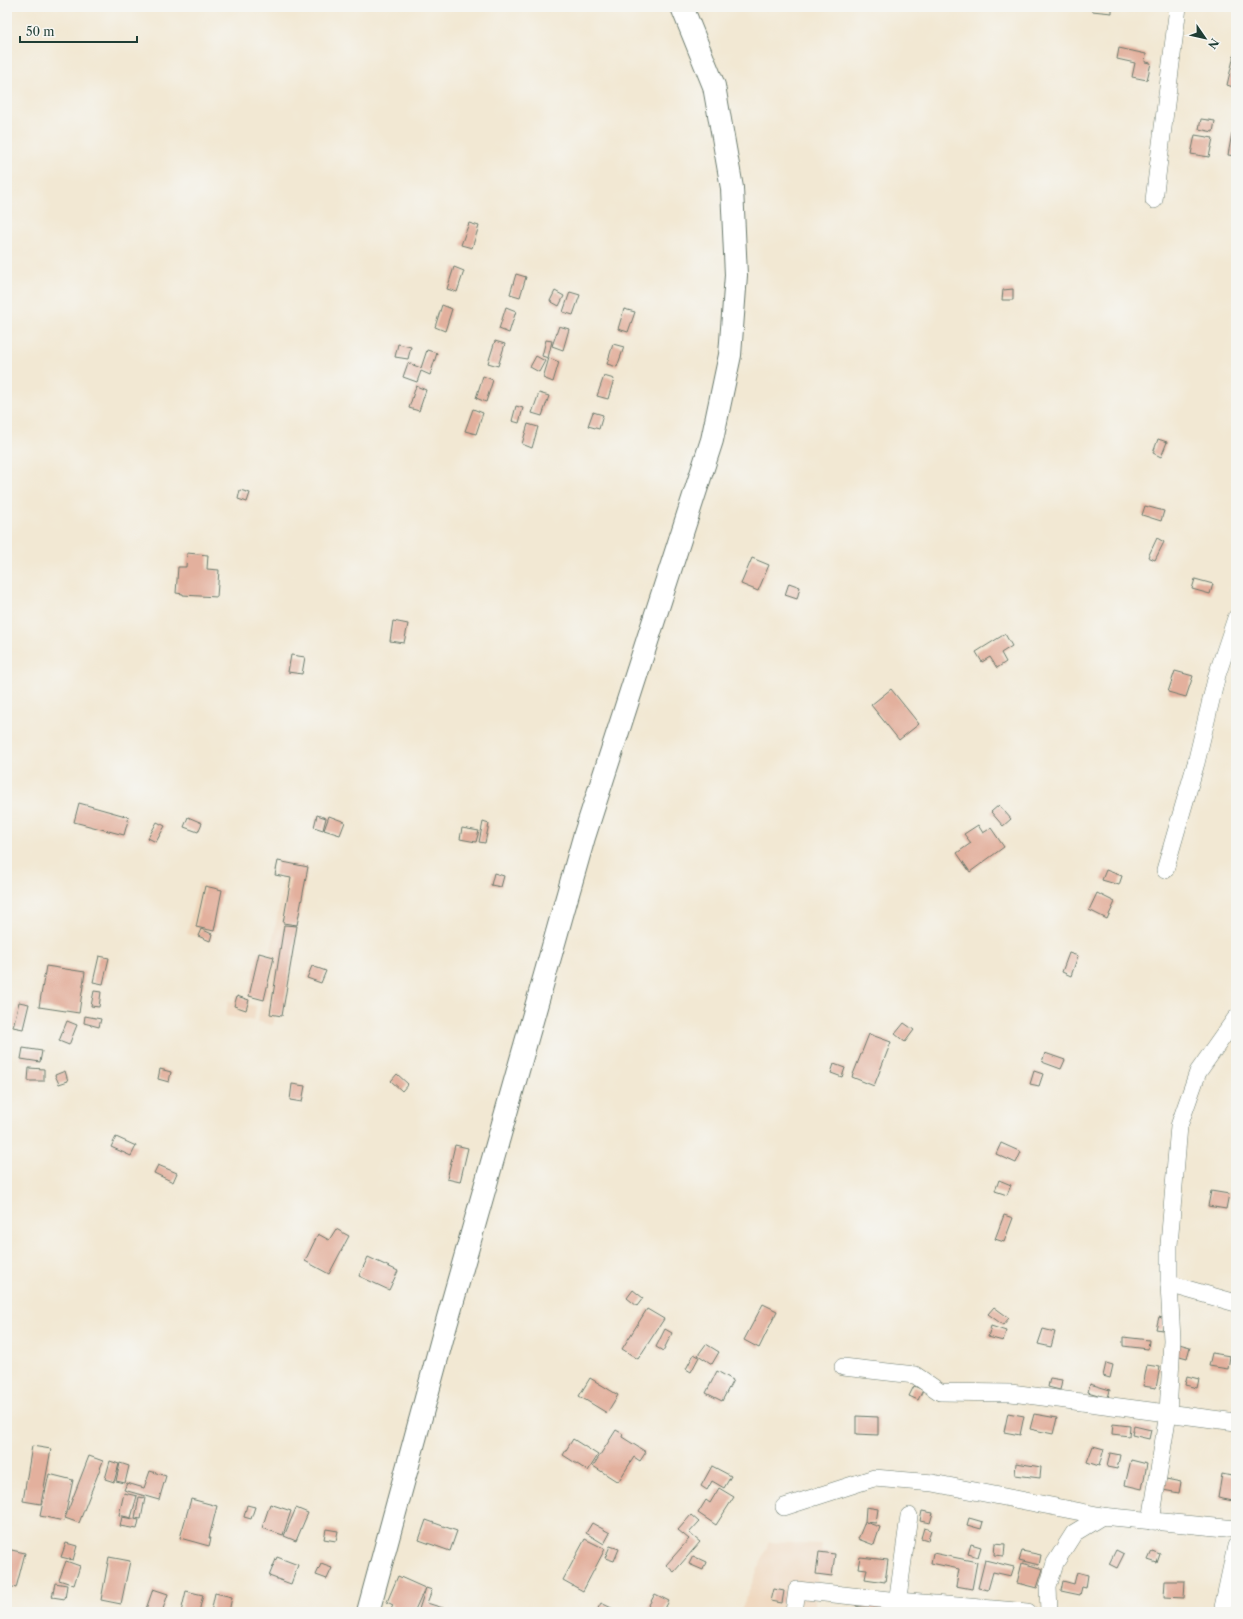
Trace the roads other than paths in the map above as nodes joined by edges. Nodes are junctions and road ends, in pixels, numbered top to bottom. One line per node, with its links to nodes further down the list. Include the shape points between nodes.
1 (682, 7): 19 (main road, via 714,86 732,188 736,274 730,355 712,440 584,837 446,1324)
2 (1178, 7): 3 (street)
3 (1154, 200)
4 (1236, 618): 5 (street, via 1217,675 1196,763)
5 (1165, 870)
6 (1236, 1018): 7 (street, via 1198,1072 1179,1126 1169,1245)
7 (1169, 1284): 8 (street); 10 (street, via 1172,1340)
8 (1236, 1303)
9 (843, 1367): 10 (street, via 915,1375 940,1392 1011,1393)
10 (1168, 1413): 11 (street); 15 (street)
11 (1236, 1422)
12 (784, 1507): 14 (street, via 874,1478 933,1483)
13 (909, 1516): 18 (street)
14 (1102, 1516): 15 (street); 22 (street, via 1074,1533 1055,1564 1048,1587)
15 (1151, 1521): 16 (street)
16 (1236, 1529)
17 (1236, 1546): 23 (street)
18 (897, 1607): 20 (street, via 797,1590); 21 (street)
19 (368, 1612)
20 (794, 1612)
21 (1028, 1612)
22 (1049, 1612)
23 (1222, 1612)

